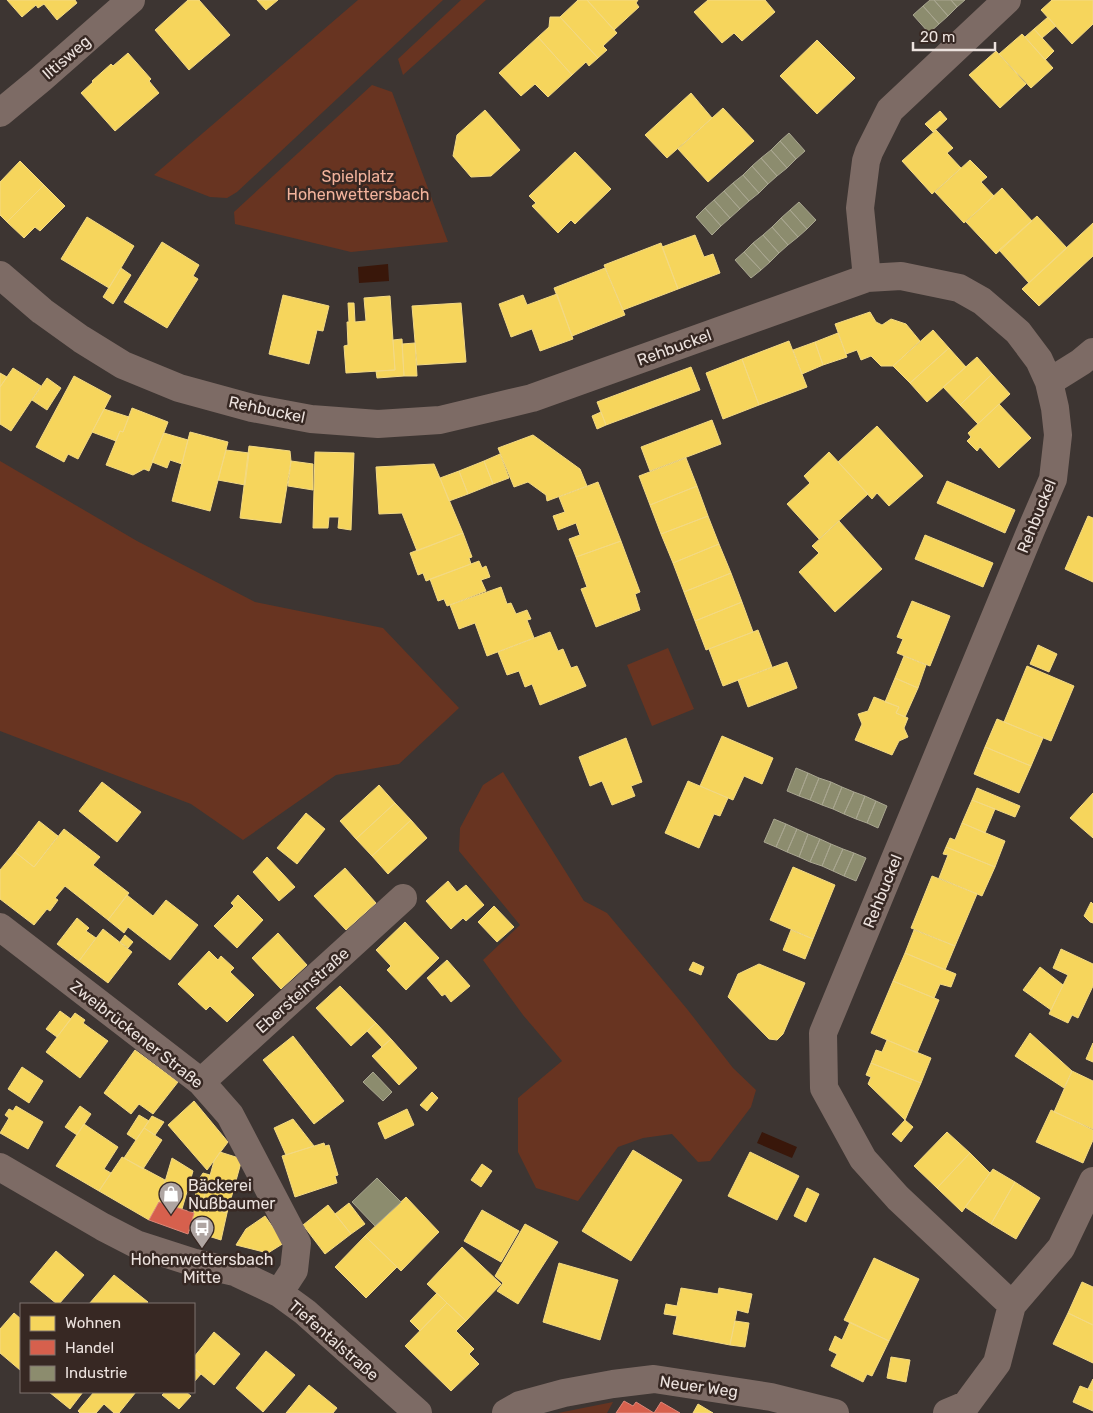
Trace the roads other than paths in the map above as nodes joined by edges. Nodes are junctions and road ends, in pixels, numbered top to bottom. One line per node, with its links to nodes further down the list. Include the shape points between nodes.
1 (131, 0): 3 (street, Iltisweg)
2 (1007, 0): 5 (street, via 890,110 866,161 860,208)
3 (0, 113)
4 (0, 275): 5 (street, Rehbuckel, via 81,340 123,365 179,388 252,408 311,419 378,424 440,420 532,398)
5 (867, 278): 7 (street, Rehbuckel, via 901,276 959,288 982,301 1018,332 1039,360)
6 (1093, 352): 7 (street)
7 (1049, 382): 14 (street, Rehbuckel, via 1058,435 1054,478 823,1033 824,1088 863,1159 898,1198)
8 (403, 898): 10 (street, Ebersteinstraße)
9 (0, 927): 10 (street, Zweibrückener Straße)
10 (201, 1082): 13 (street, Zweibrückener Straße, via 230,1115 297,1243 294,1270)
11 (0, 1166): 13 (street, Tiefentalstraße, via 136,1244 236,1272)
12 (1093, 1181): 14 (street, via 1061,1248)
13 (279, 1293): 15 (street, Tiefentalstraße, via 305,1312)
14 (1012, 1305): 18 (street, via 997,1364 966,1404)
15 (418, 1413)
16 (506, 1413): 17 (street, Neuer Weg, via 520,1405 564,1392 654,1379 771,1397)
17 (835, 1413)
18 (947, 1413)

